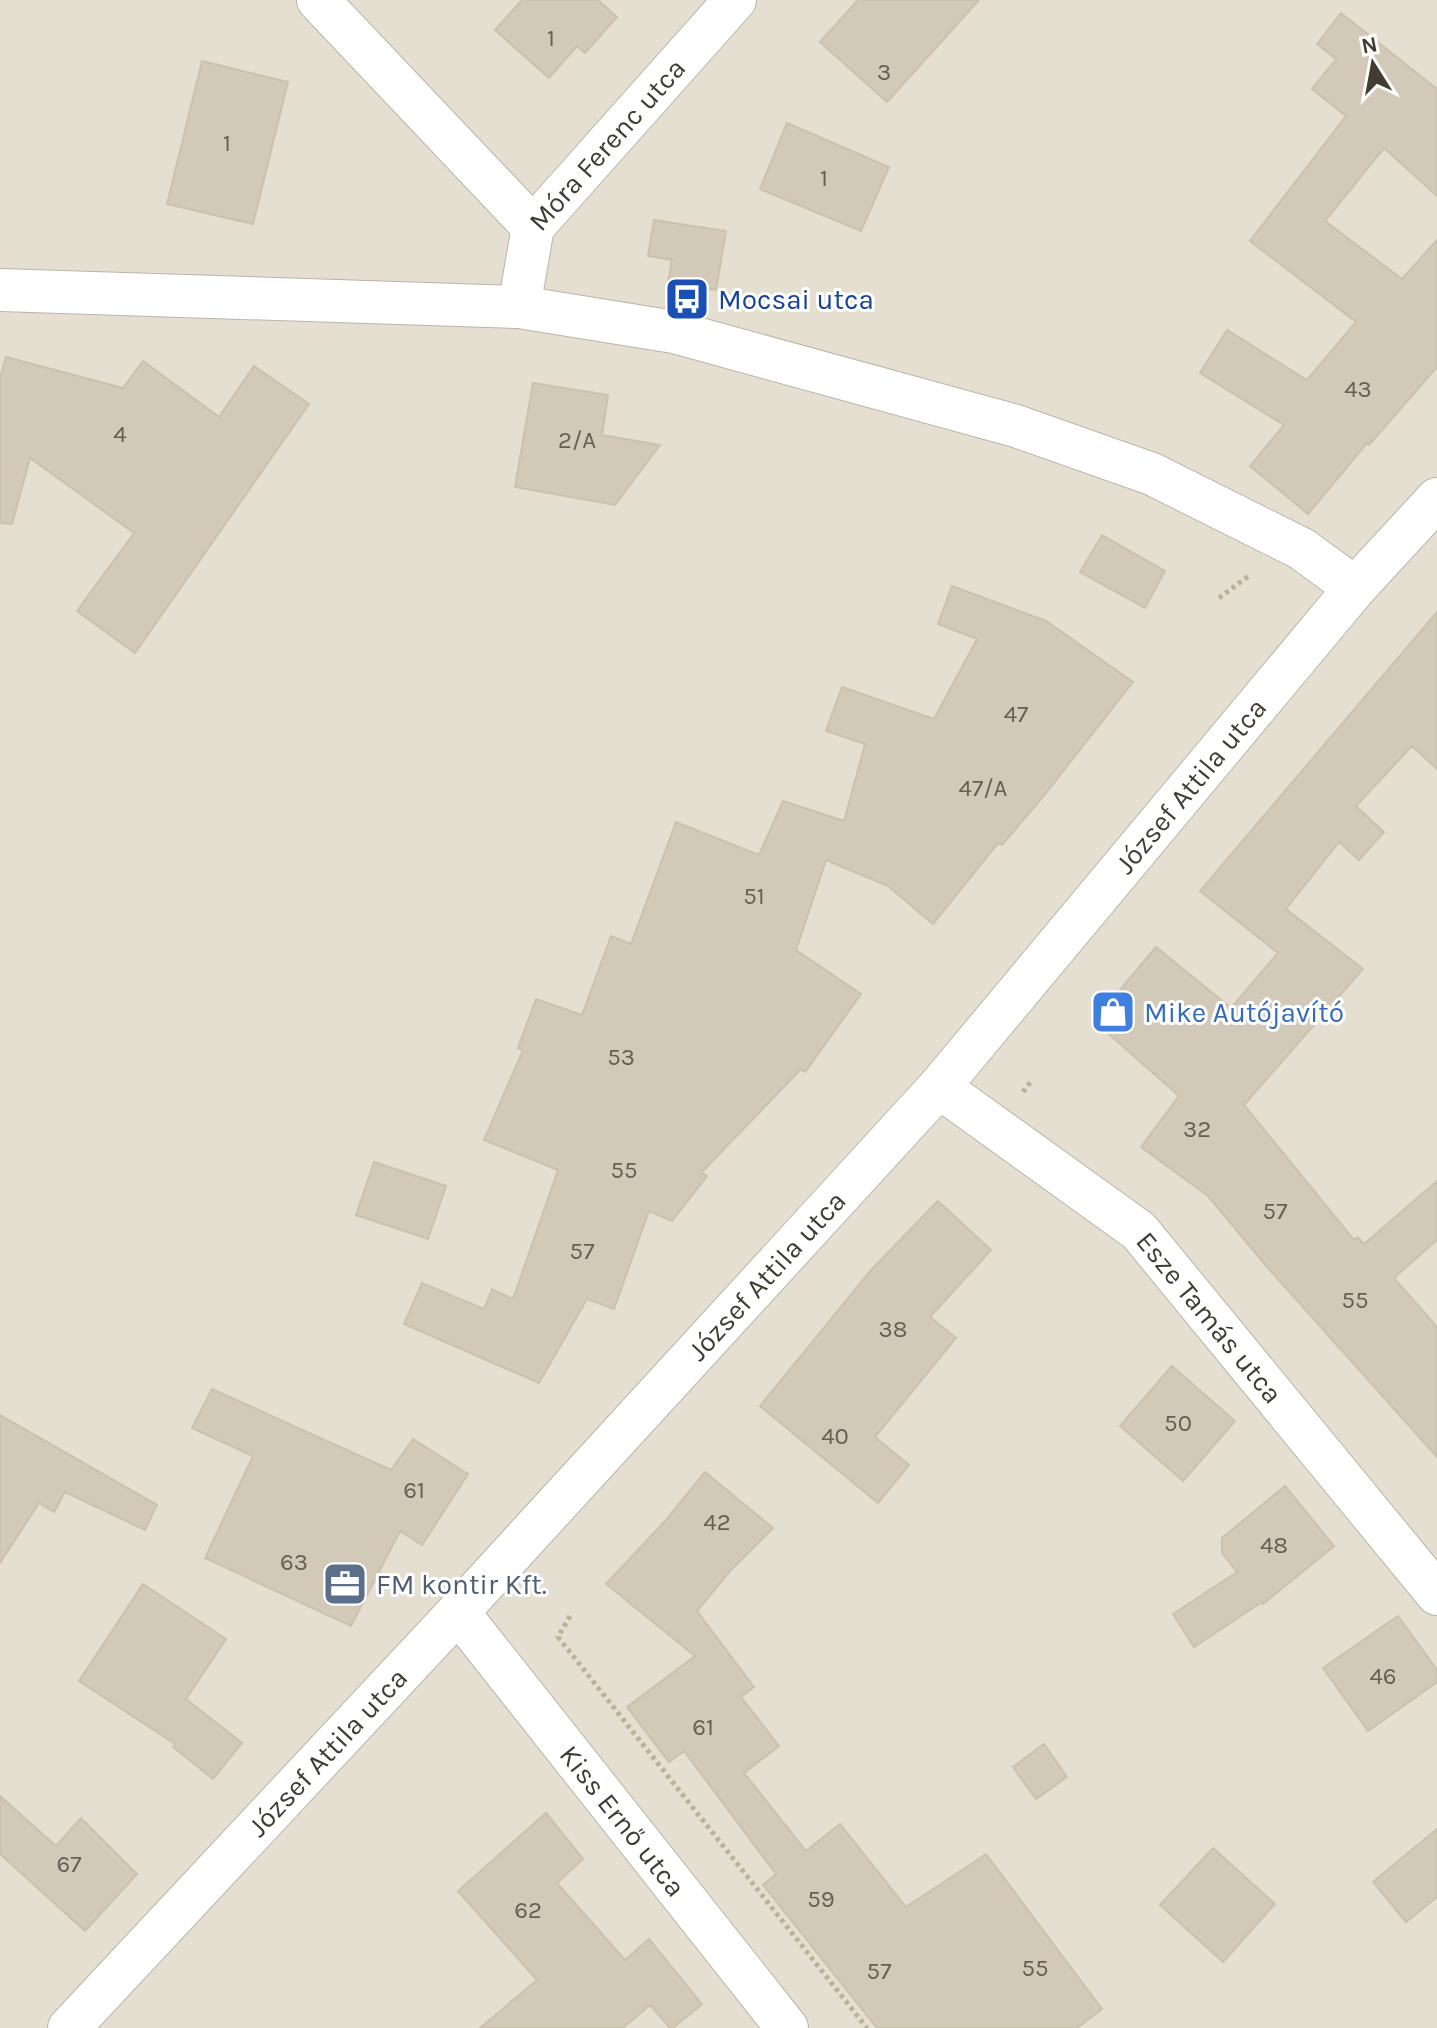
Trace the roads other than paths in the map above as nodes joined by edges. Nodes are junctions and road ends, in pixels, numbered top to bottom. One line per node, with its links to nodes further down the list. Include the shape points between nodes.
1 (318, 0): 3 (street)
2 (735, 0): 3 (street, Móra Ferenc utca)
3 (533, 227): 5 (street, Móra Ferenc utca)
4 (0, 290): 5 (street)
5 (519, 307): 7 (street, via 674,332 1016,426 1152,474 1302,549)
6 (1437, 499): 7 (street, József Attila utca)
7 (1355, 588): 8 (street, József Attila utca)
8 (939, 1087): 9 (street, Esze Tamás utca, via 1139,1231); 10 (street, József Attila utca)
9 (1437, 1594)
10 (458, 1612): 11 (street, József Attila utca); 12 (street, Kiss Ernő utca)
11 (69, 2028)
12 (787, 2028)

